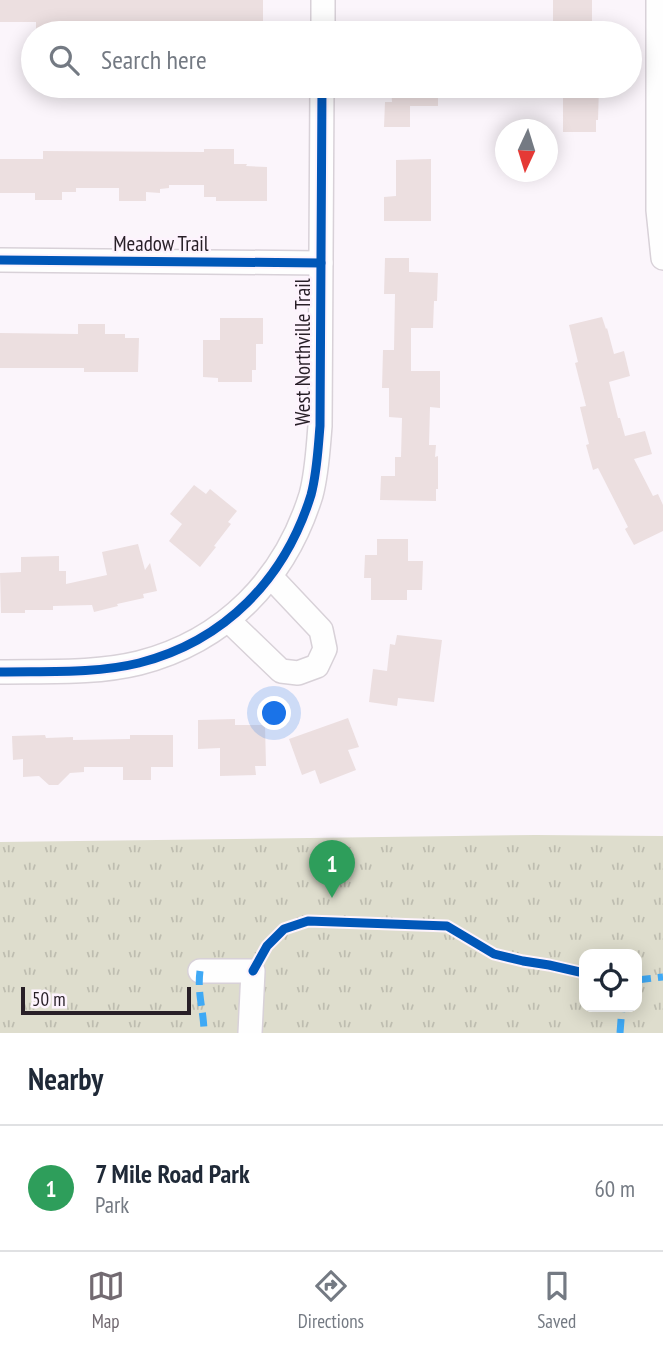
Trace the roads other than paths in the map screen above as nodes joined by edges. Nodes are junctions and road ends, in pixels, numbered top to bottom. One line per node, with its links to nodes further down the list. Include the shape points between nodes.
1 (323, 0): 3 (street)
2 (658, 0): 5 (street, via 658,210)
3 (323, 21)
4 (322, 98): 7 (street, West Northville Trail)
5 (663, 258)
6 (0, 260): 7 (street, Meadow Trail)
7 (321, 263): 8 (street, West Northville Trail, via 317,469 300,527)
8 (271, 578): 9 (street, West Northville Trail); 9 (street, via 321,630 325,649 317,666 298,673 281,671)
9 (228, 620): 10 (street, West Northville Trail, via 169,653 138,663 98,670)
10 (0, 672)
11 (200, 971): 12 (street, via 253,971)
12 (250, 1033)

